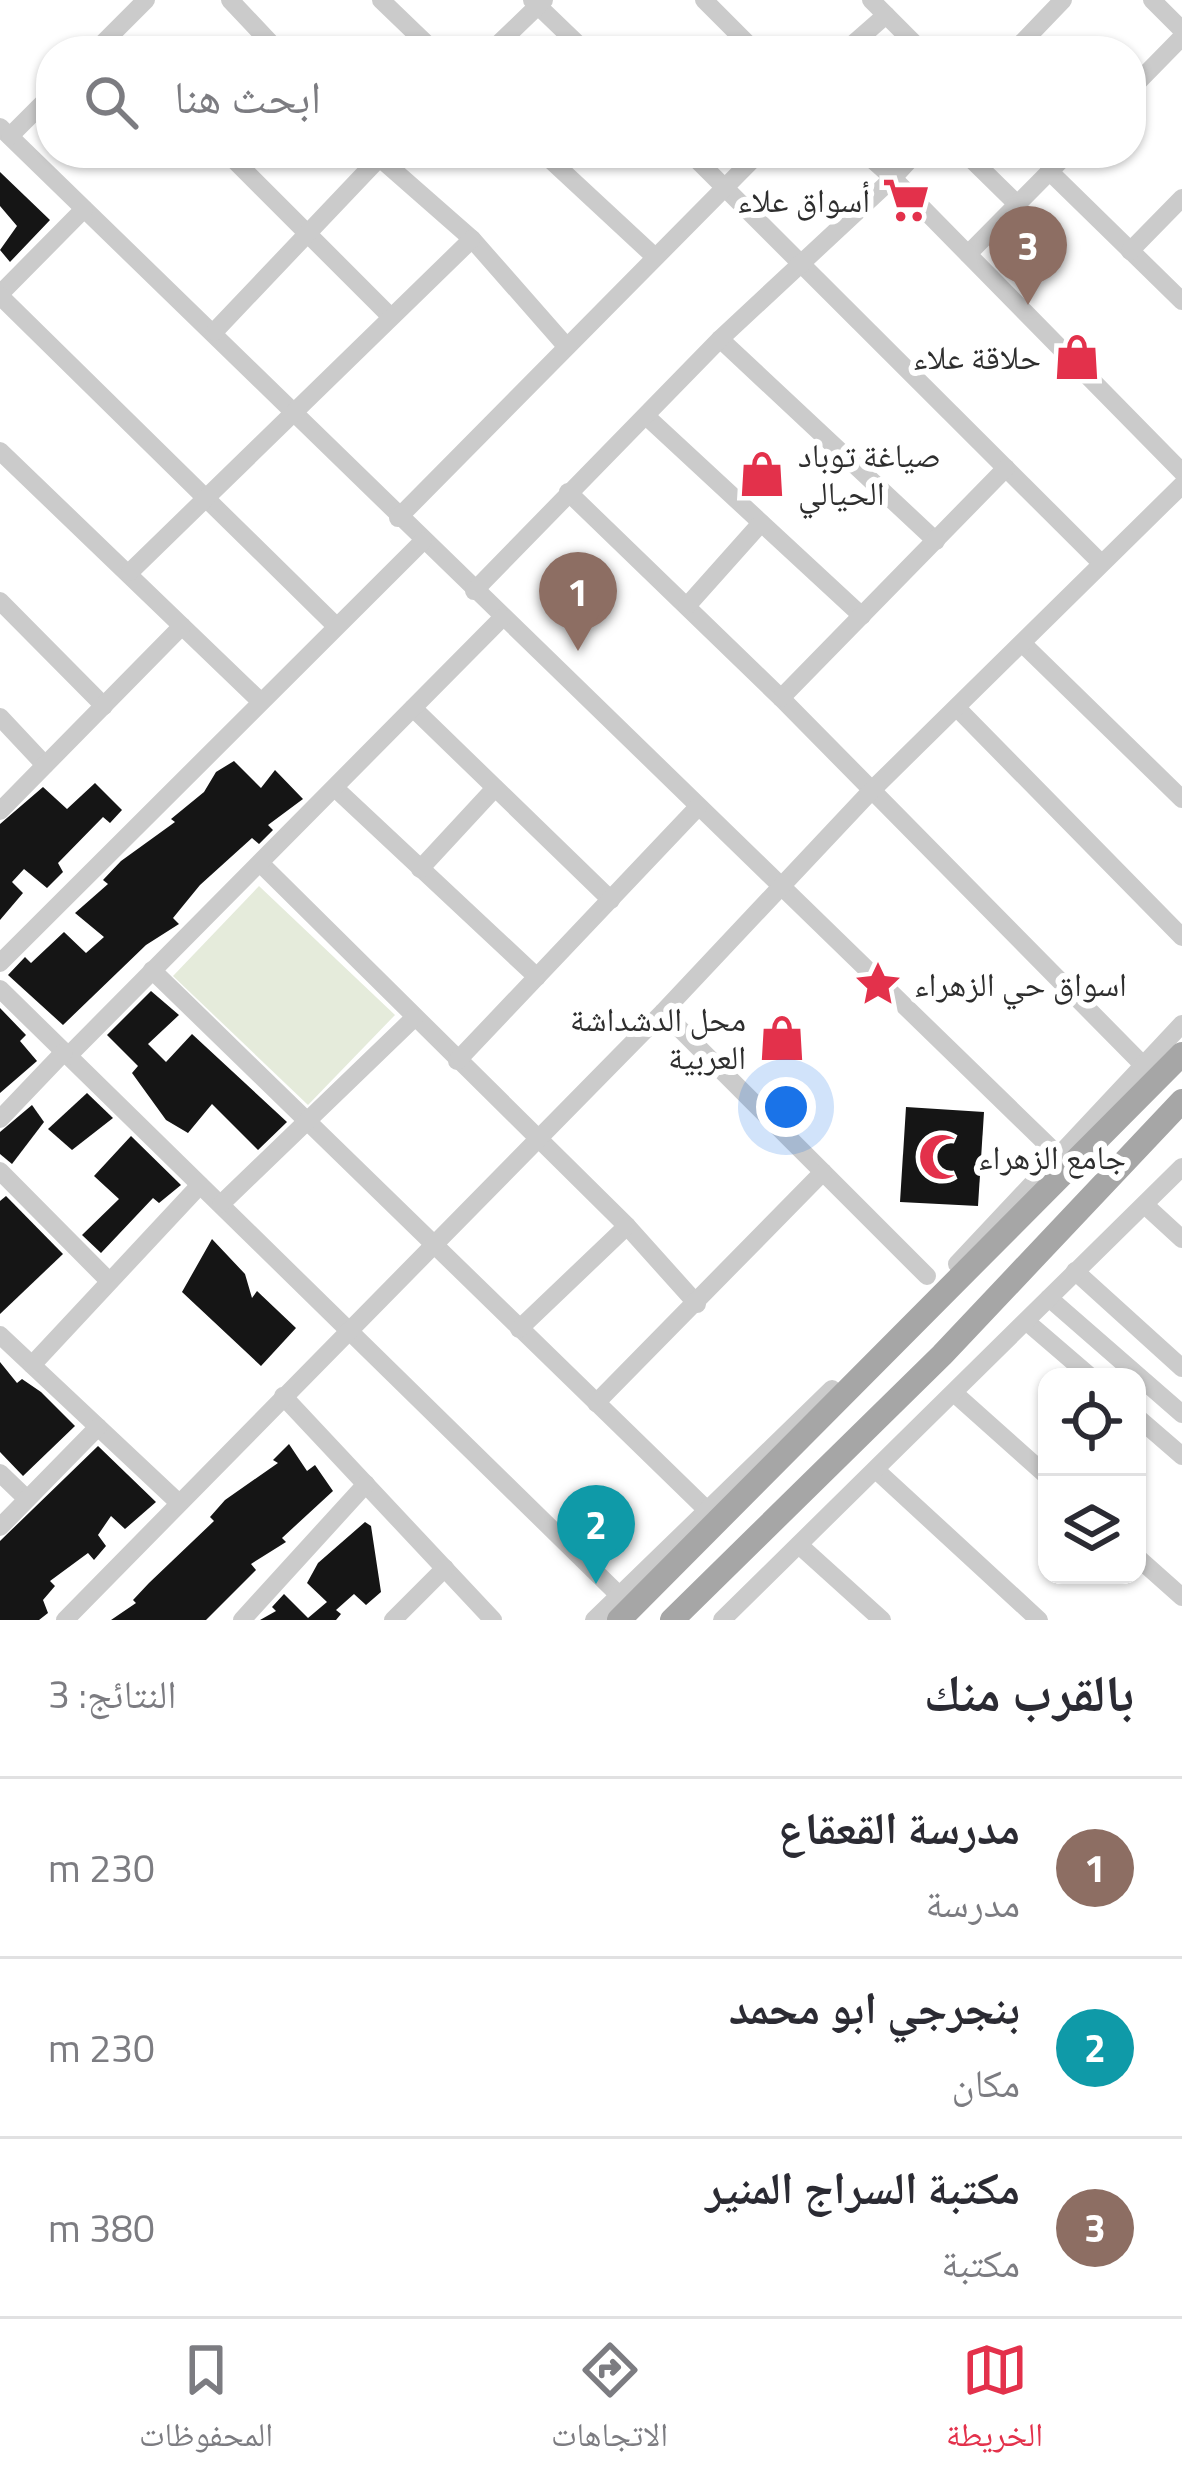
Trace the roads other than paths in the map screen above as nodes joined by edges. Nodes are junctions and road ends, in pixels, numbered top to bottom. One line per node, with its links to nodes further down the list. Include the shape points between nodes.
1 (146, 0): 11 (street)
2 (230, 0): 12 (street)
3 (381, 0): 13 (street)
4 (704, 0): 16 (street)
5 (871, 0): 9 (street)
6 (1152, 0): 10 (street)
7 (538, 2): 14 (street); 15 (street)
8 (1049, 5): 19 (street)
9 (886, 15): 17 (street); 18 (street)
10 (1182, 34): 20 (street)
11 (117, 36)
12 (264, 36)
13 (418, 36)
14 (505, 36)
15 (571, 36)
16 (740, 36)
17 (862, 36)
18 (907, 36)
19 (1025, 36)
20 (1146, 73)
21 (36, 107): 22 (street)
22 (5, 131): 23 (street)
23 (36, 162)
24 (42, 168): 40 (street)
25 (242, 168): 41 (street)
26 (367, 168): 41 (street)
27 (393, 168): 42 (street)
28 (559, 168): 45 (street)
29 (705, 168): 37 (street)
30 (745, 168): 37 (street)
31 (882, 168): 36 (street)
32 (902, 168): 36 (street)
33 (980, 168): 39 (street)
34 (1052, 168): 35 (street)
35 (1049, 171): 39 (street); 43 (street)
36 (893, 178): 44 (street); 46 (street)
37 (726, 188): 45 (street); 46 (street)
38 (1182, 198): 43 (street)
39 (1017, 205): 44 (street)
40 (84, 209): 47 (street); 50 (street)
41 (308, 232): 49 (street); 50 (street)
42 (472, 239): 49 (street); 52 (street)
43 (1130, 250): 48 (street)
44 (968, 254): 57 (street)
45 (654, 256): 52 (street)
46 (798, 265): 51 (street); 56 (street)
47 (0, 295): 60 (street)
48 (1182, 301)
49 (388, 315): 53 (street)
50 (214, 332): 53 (street)
51 (720, 339): 54 (street); 64 (street)
52 (566, 346): 61 (street)
53 (291, 411): 60 (street); 61 (street)
54 (646, 416): 59 (street); 62 (street)
55 (0, 451): 66 (street)
56 (1006, 468): 64 (street); 65 (street)
57 (1182, 472)
58 (1182, 484): 65 (street)
59 (568, 492): 67 (street); 69 (street)
60 (207, 502): 66 (street); 72 (street)
61 (398, 518): 63 (street)
62 (761, 524): 69 (street); 70 (street)
63 (423, 541): 67 (street); 72 (street)
64 (936, 541): 70 (street)
65 (1101, 563): 74 (street)
66 (130, 572): 73 (street)
67 (474, 591): 71 (street)
68 (0, 601): 77 (street)
69 (686, 606): 75 (street)
70 (862, 616): 75 (street)
71 (502, 618): 78 (street); 86 (street)
72 (335, 625): 76 (street)
73 (182, 626): 76 (street); 77 (street)
74 (1023, 644): 79 (street); 85 (street)
75 (782, 698): 84 (street)
76 (260, 701): 93 (street)
77 (104, 706): 81 (street)
78 (413, 708): 82 (street); 83 (street)
79 (959, 710): 84 (street); 92 (street)
80 (0, 717): 81 (street)
81 (45, 765): 87 (street)
82 (495, 788): 89 (street); 91 (street)
83 (336, 789): 88 (street); 89 (street)
84 (872, 791): 90 (street); 101 (street)
85 (1182, 799)
86 (698, 807): 90 (street); 91 (street)
87 (0, 811)
88 (260, 863): 94 (street); 98 (street)
89 (420, 869): 95 (street)
90 (782, 886): 97 (street); 107 (street)
91 (610, 900): 95 (street)
92 (1182, 937)
93 (0, 964)
94 (152, 970): 100 (street); 105 (street)
95 (537, 977): 102 (street)
96 (0, 988): 100 (street)
97 (663, 1012): 106 (street); 110 (street)
98 (414, 1018): 102 (street); 105 (street)
99 (1182, 1024): 101 (street)
100 (66, 1054): 104 (street); 111 (street)
101 (1164, 1058): 107 (street); 135 (main road)
102 (458, 1061): 106 (street)
103 (1182, 1101): 144 (main road)
104 (0, 1119)
105 (307, 1120): 112 (street); 116 (street)
106 (537, 1138): 114 (street); 116 (street)
107 (1058, 1155): 135 (street)
108 (1182, 1167): 113 (street)
109 (0, 1171): 119 (street)
110 (823, 1172): 118 (street); 121 (street)
111 (200, 1185): 112 (street); 119 (street)
112 (221, 1204): 123 (street)
113 (1146, 1206): 115 (street); 117 (street)
114 (627, 1226): 121 (street); 124 (street)
115 (1182, 1239)
116 (434, 1245): 123 (street); 124 (street)
117 (1075, 1270): 120 (street); 127 (street)
118 (927, 1276)
119 (109, 1281): 126 (street)
120 (1049, 1298): 122 (street); 132 (street)
121 (697, 1304): 131 (street)
122 (1027, 1322): 128 (street); 129 (street)
123 (353, 1329): 130 (street); 151 (street)
124 (519, 1329): 131 (street)
125 (0, 1335): 126 (street)
126 (32, 1365): 134 (street)
127 (1182, 1367)
128 (1080, 1368)
129 (954, 1393): 137 (street); 138 (street)
130 (283, 1396): 140 (street); 143 (street)
131 (596, 1403): 145 (street)
132 (1182, 1414)
133 (1146, 1425): 136 (street)
134 (98, 1427): 142 (street); 143 (street)
135 (783, 1448): 141 (main road); 145 (street)
136 (1182, 1456)
137 (1038, 1468)
138 (876, 1470): 147 (street); 160 (street)
139 (0, 1473): 142 (street)
140 (366, 1484): 149 (street); 153 (street)
141 (758, 1484): 144 (main road); 151 (main road)
142 (27, 1499): 146 (street)
143 (179, 1503): 152 (street)
144 (786, 1510): 157 (main road)
145 (708, 1511): 151 (street)
146 (0, 1527)
147 (799, 1545): 158 (street); 159 (street)
148 (1146, 1565): 150 (street)
149 (445, 1568): 154 (street); 155 (street)
150 (1182, 1598)
151 (620, 1608): 156 (street)
152 (65, 1620)
153 (242, 1620)
154 (393, 1620)
155 (493, 1620)
156 (594, 1620)
157 (671, 1620)
158 (722, 1620)
159 (882, 1620)
160 (1040, 1620)

